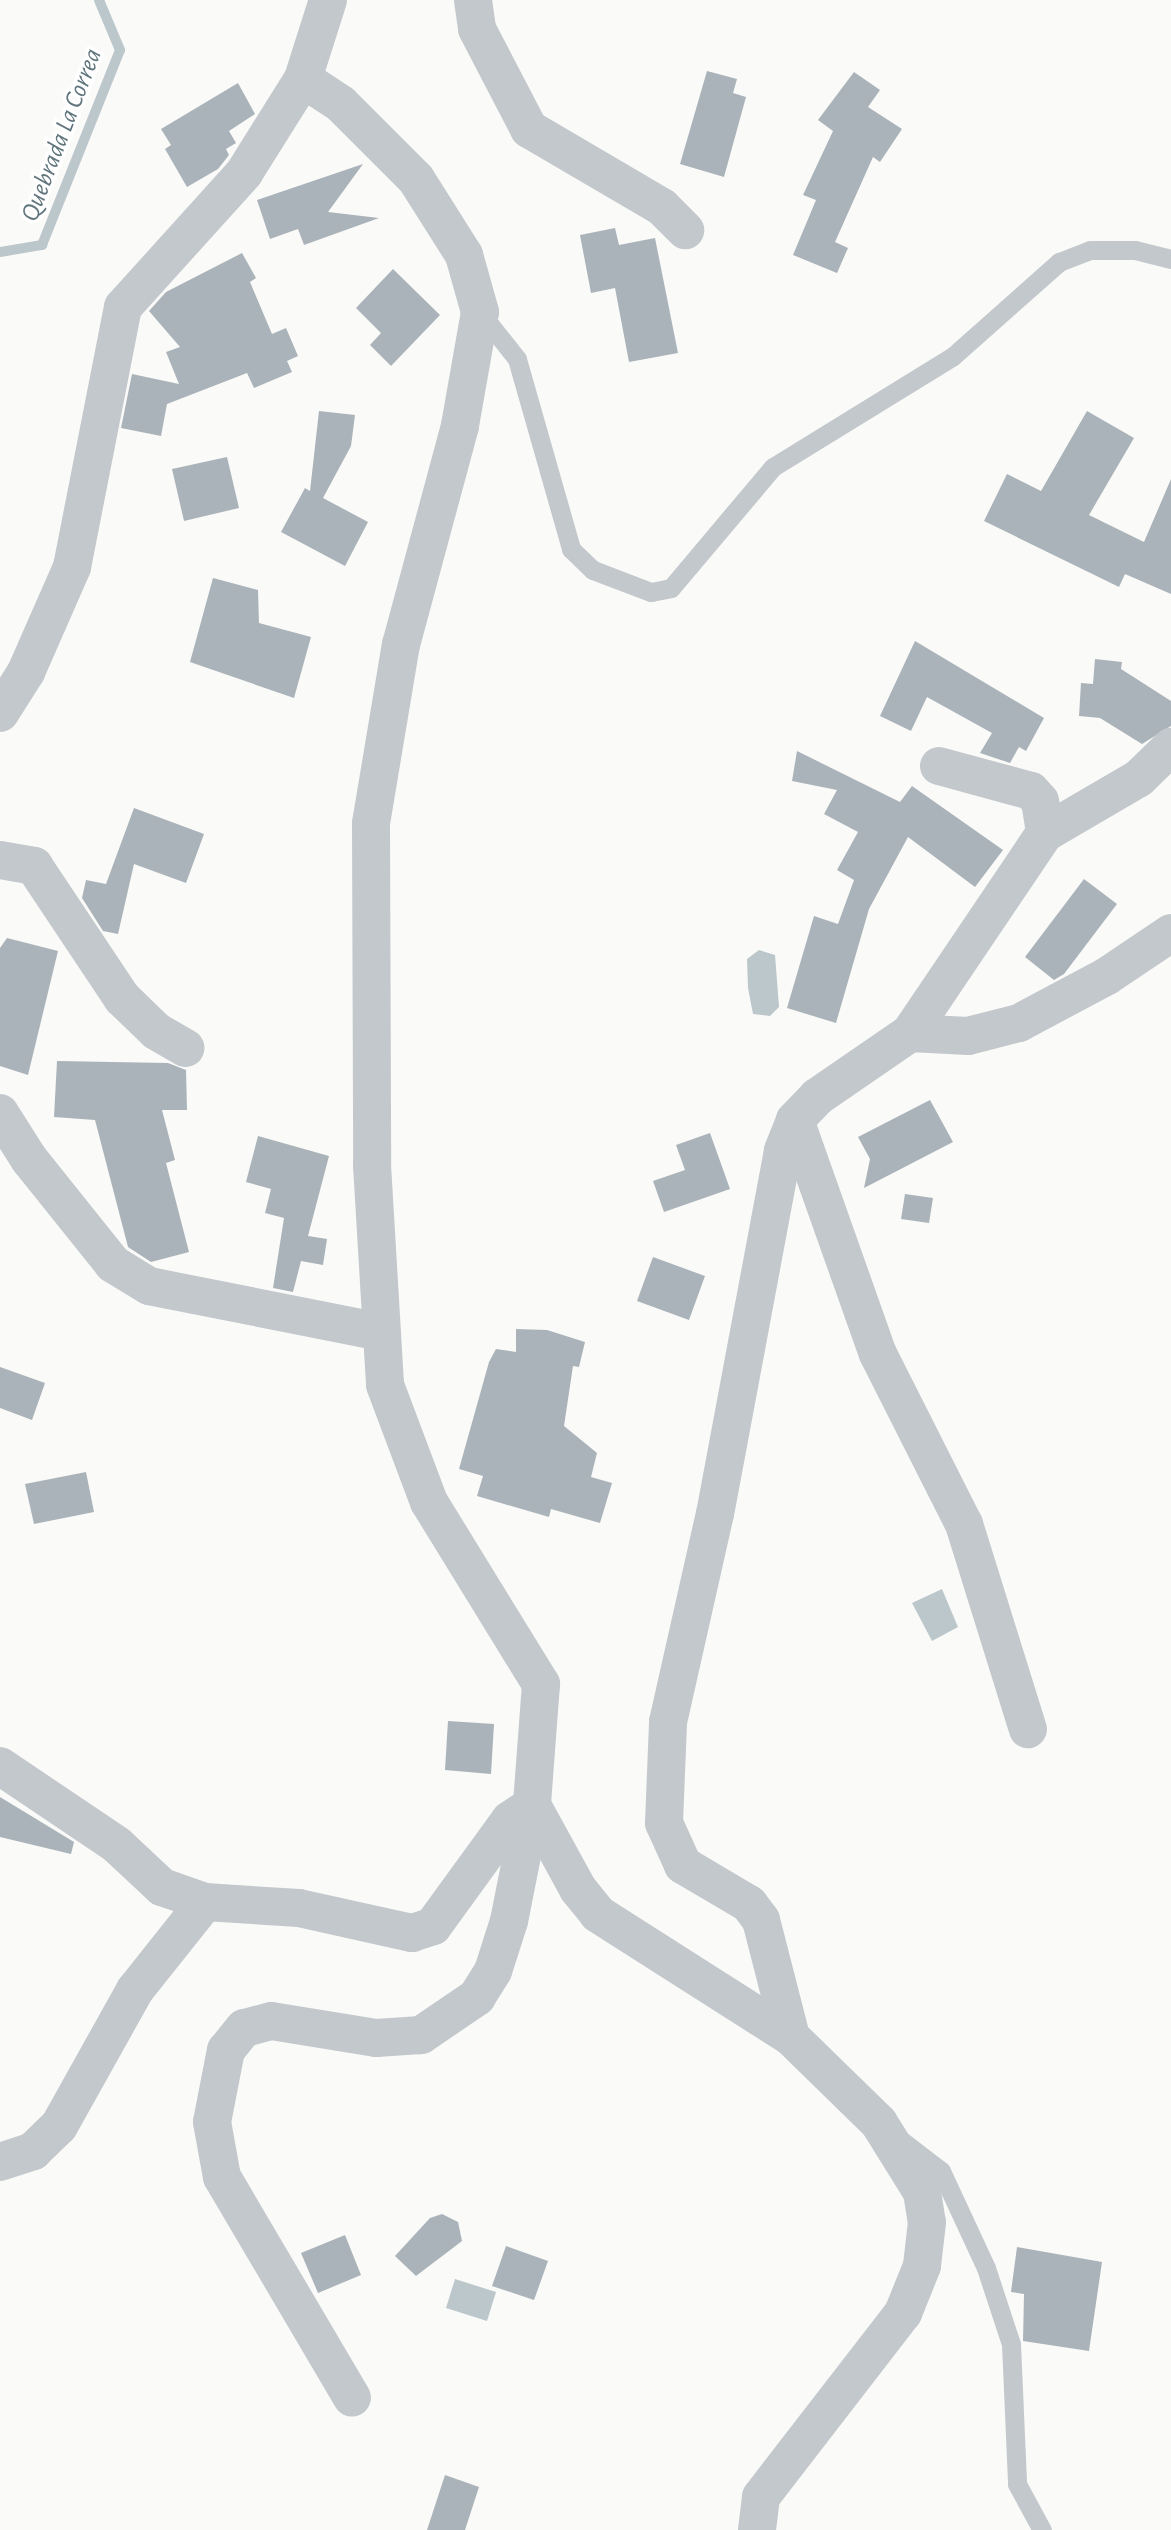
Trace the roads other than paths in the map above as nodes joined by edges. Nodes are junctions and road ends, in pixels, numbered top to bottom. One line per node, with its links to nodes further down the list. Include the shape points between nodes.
1 (328, 0): 3 (street)
2 (473, 0): 4 (street, via 477,29 529,129 662,207)
3 (303, 79): 6 (street, via 341,104 416,179 464,255); 7 (street, via 244,173 123,307 72,567 26,672)
4 (685, 230)
5 (1171, 259): 6 (lane, via 1135,250 1090,250 1059,262 953,358 773,467 671,588 651,592 593,570 571,549 517,359)
6 (480, 312): 17 (street, via 460,426 401,644 371,824 372,1165)
7 (0, 713)
8 (1171, 747): 10 (street, via 1139,778)
9 (940, 766): 10 (street, via 1031,791 1040,801)
10 (1045, 833): 13 (street)
11 (0, 860): 14 (street, via 34,866 122,998 156,1031)
12 (1171, 933): 13 (street, via 1107,976 1019,1023 968,1036)
13 (910, 1033): 16 (street, via 863,1060)
14 (187, 1048)
15 (0, 1113): 17 (street, via 29,1159 113,1264 149,1286)
16 (795, 1120): 18 (street, via 878,1354 964,1524); 22 (street, via 783,1150 715,1514 668,1722 664,1823 683,1866 749,1904 761,1920)
17 (381, 1332): 20 (street, via 385,1385 429,1502 541,1684)
18 (1028, 1729)
19 (0, 1766): 21 (street, via 117,1845 162,1887)
20 (533, 1805): 21 (street, via 510,1820 433,1926 412,1933 299,1909); 22 (street, via 578,1889 598,1914); 25 (street, via 509,1921 493,1970 477,1997 421,2035 376,2038 271,2021 244,2028 226,2050 212,2122 222,2177)
21 (205, 1902): 24 (street, via 135,1990 59,2126 33,2151)
22 (791, 2037): 23 (street)
23 (879, 2123): 26 (street, via 922,2192 927,2222 922,2266 892,2334 761,2497); 27 (lane, via 942,2171 986,2268 1011,2344 1017,2484)
24 (0, 2162)
25 (352, 2398)
26 (757, 2530)
27 (1042, 2530)

